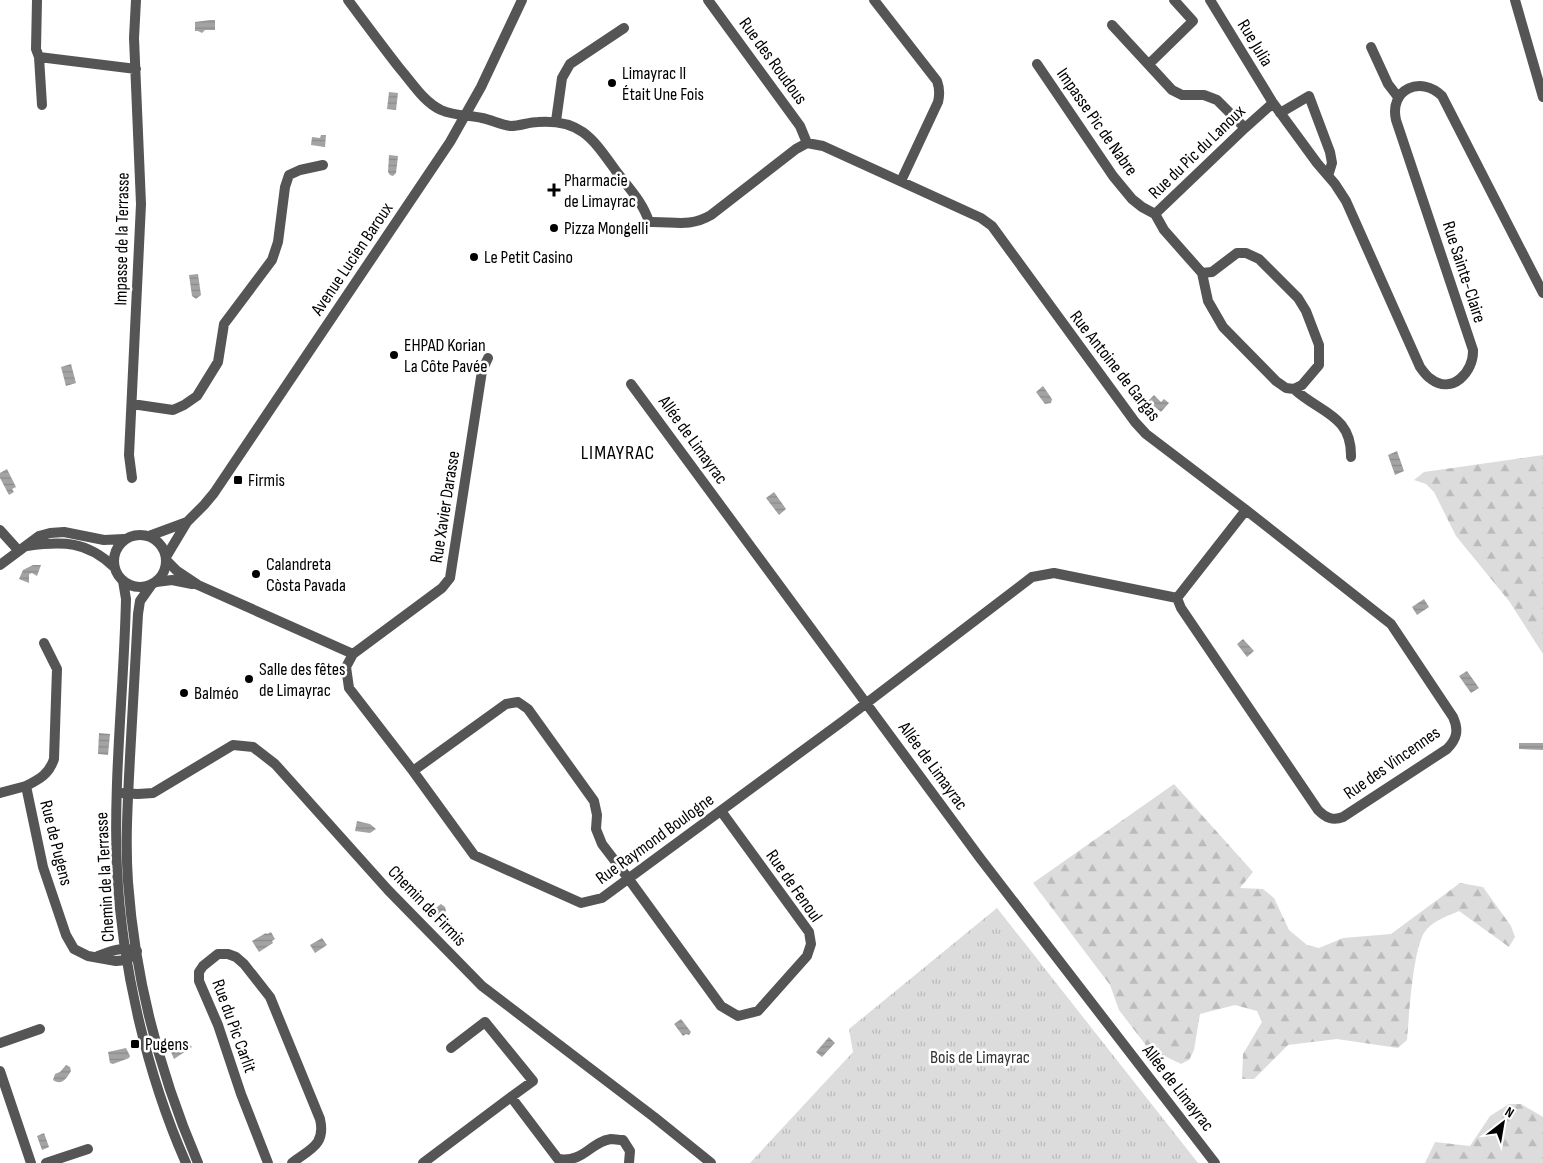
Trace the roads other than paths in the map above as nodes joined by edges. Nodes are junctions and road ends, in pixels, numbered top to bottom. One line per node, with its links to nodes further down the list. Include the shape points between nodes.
1 (37, 0): 13 (street, via 36,49)
2 (136, 0): 16 (street, Impasse de la Terrasse)
3 (348, 0): 22 (street, via 424,98 442,110)
4 (522, 0): 22 (street, Avenue Lucien Baroux)
5 (708, 0): 25 (street, Rue des Roudous, via 800,126)
6 (874, 0): 28 (street, via 940,88 938,102)
7 (1174, 0): 15 (street, via 1193,21)
8 (1210, 0): 19 (street, Rue Julia)
9 (1515, 0): 18 (street)
10 (1112, 25): 15 (street)
11 (624, 28): 23 (street, via 570,64 562,78)
12 (1371, 47): 17 (street, via 1388,84)
13 (39, 58): 16 (street); 20 (street)
14 (1037, 64): 29 (street, Impasse Pic de Nabre, via 1113,176 1132,199)
15 (1149, 64): 24 (street, via 1172,90 1182,95 1204,95 1217,100)
16 (136, 69): 35 (street, Impasse de la Terrasse, via 141,204)
17 (1398, 97): 27 (street, Rue Sainte-Claire, via 1394,104 1396,120 1473,350 1468,372 1456,382 1432,380 1420,367 1346,201); 31 (street, via 1411,87 1421,86 1442,96)
18 (1543, 97)
19 (1273, 103): 21 (street, Rue Sainte-Claire); 24 (street, Rue du Pic du Lanoux)
20 (42, 105)
21 (1280, 113): 27 (street, Rue Sainte-Claire); 27 (street, via 1308,96 1330,152 1332,164)
22 (464, 116): 23 (street, via 513,126); 39 (street, Avenue Lucien Baroux, via 400,218 214,492)
23 (556, 121): 25 (street, via 573,125 593,139 639,201 649,222 699,222)
24 (1245, 128): 29 (street, Rue du Pic du Lanoux)
25 (807, 143): 28 (street, Rue Antoine de Gargas, via 823,146)
26 (323, 165): 35 (street, via 289,175 272,260 224,324 218,362 197,396 174,410)
27 (1328, 176)
28 (901, 181): 38 (street, Rue Antoine de Gargas, via 992,226 1135,422 1146,434)
29 (1155, 214): 30 (street, Rue du Pic du Lanoux, via 1164,230)
30 (1202, 273): 34 (street, Rue du Pic du Lanoux, via 1208,301 1223,327 1276,381); 34 (street, via 1212,272 1237,253 1246,253 1258,259 1298,298 1319,344 1320,354 1319,365 1314,372)
31 (1543, 293)
32 (488, 358): 52 (street, Rue Xavier Darasse, via 482,371 450,578 442,588)
33 (631, 384): 53 (street, Allée de Limayrac)
34 (1294, 389): 36 (street, Rue du Pic du Lanoux, via 1340,421 1351,442)
35 (132, 404): 37 (street, Impasse de la Terrasse, via 129,455)
36 (1351, 457)
37 (132, 478)
38 (1246, 510): 50 (street); 50 (street, Rue des Vincennes, via 1391,624 1453,717 1458,727 1454,742 1343,817 1337,820 1323,815)
39 (188, 522): 41 (street, Avenue Lucien Baroux); 44 (street, Avenue Lucien Baroux)
40 (0, 530): 43 (street)
41 (149, 536): 42 (street, via 136,534); 44 (street, via 159,542)
42 (124, 539): 43 (street, via 104,540 64,532 50,533 38,536); 46 (street, via 115,551)
43 (21, 548): 45 (street); 46 (street, via 44,543 75,544 100,554)
44 (166, 558): 48 (street, via 163,574); 49 (street, via 177,571)
45 (0, 566)
46 (114, 567): 47 (street)
47 (123, 581): 48 (street, via 136,587); 57 (street, Chemin de la Terrasse, via 126,614)
48 (154, 583): 49 (street, via 172,580); 58 (street, Chemin de la Terrasse, via 140,601 138,614)
49 (198, 585): 52 (street)
50 (1177, 598): 53 (street, via 1054,573 1032,577)
51 (44, 643): 55 (street, Rue de Pugens, via 57,669 54,759 44,777)
52 (353, 654): 54 (street, Rue Raymond Boulogne, via 346,667 349,688)
53 (867, 703): 59 (street, Rue Raymond Boulogne); 81 (street, Allée de Limayrac, via 980,858)
54 (413, 772): 60 (street, Rue Raymond Boulogne, via 474,855 581,903 602,898); 60 (street, Rue de Fenoul, via 506,704 518,702 528,709 594,801 596,829 602,844)
55 (26, 786): 56 (street); 63 (street, Rue de Pugens, via 43,868 66,934 74,949)
56 (0, 792)
57 (117, 793): 58 (street, Chemin de Firmis); 61 (street, Chemin de la Terrasse, via 117,871)
58 (128, 794): 62 (street, Chemin de la Terrasse, via 128,883); 80 (street, Chemin de Firmis, via 153,793 233,745 253,747 275,764 388,890 482,986)
59 (721, 811): 60 (street, Rue Raymond Boulogne); 60 (street, Rue de Fenoul, via 809,932 811,944 807,956 758,1011 738,1016 721,1006)
60 (628, 878)
61 (125, 948): 62 (street); 63 (street); 64 (street, Chemin de la Terrasse)
62 (137, 952): 64 (street); 75 (street, Chemin de la Terrasse, via 161,1062)
63 (97, 957): 64 (street, Rue de Pugens)
64 (127, 960): 74 (street, Chemin de la Terrasse, via 153,1072)
65 (40, 1029): 66 (street)
66 (0, 1043)
67 (451, 1048): 69 (street, via 485,1022 532,1081)
68 (0, 1071): 72 (street)
69 (511, 1097): 71 (street); 79 (street, via 558,1159 576,1161 610,1139 622,1140 630,1151)
70 (88, 1149): 73 (street)
71 (434, 1160): 78 (street)
72 (30, 1163)
73 (46, 1163)
74 (186, 1163)
75 (198, 1163)
76 (268, 1163): 77 (street, Rue du Pic Carlit, via 199,981 203,966 218,954 236,957 270,997 320,1119 322,1138)
77 (292, 1163)
78 (423, 1163)
79 (629, 1163)
80 (711, 1163)
81 (1215, 1163)

